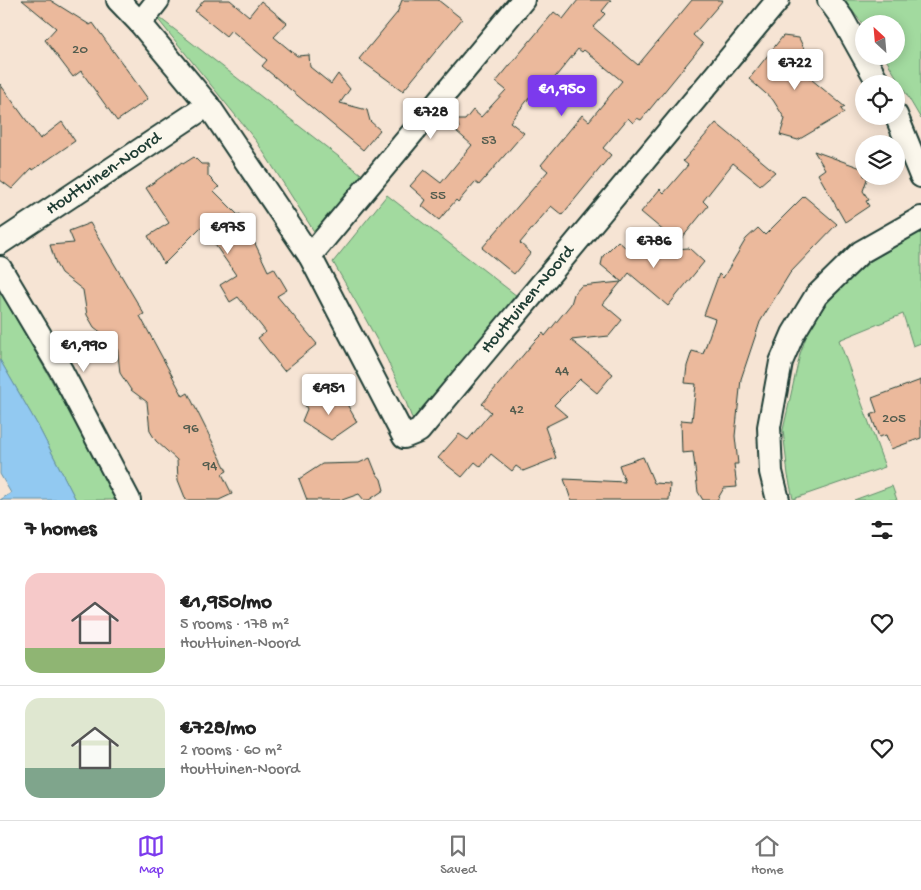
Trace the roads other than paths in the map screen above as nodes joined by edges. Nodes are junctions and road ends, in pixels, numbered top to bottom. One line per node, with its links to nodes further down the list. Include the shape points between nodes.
1 (118, 0): 6 (street, Houttuinen-Noord)
2 (158, 0): 6 (street)
3 (523, 0): 13 (street)
4 (778, 0): 13 (street, Houttuinen-Noord, via 419,430 404,437)
5 (829, 0): 7 (street)
6 (140, 23): 8 (street, Houttuinen-Noord)
7 (874, 75)
8 (208, 105): 12 (street, Houttuinen-Noord); 13 (street, Houttuinen-Noord)
9 (900, 125): 10 (street)
10 (921, 176)
11 (921, 218): 16 (street, via 861,252 816,296 793,334 781,362 768,427 771,472)
12 (0, 244)
13 (310, 256)
14 (0, 268): 15 (street, via 67,380)
15 (129, 500)
16 (778, 500)

